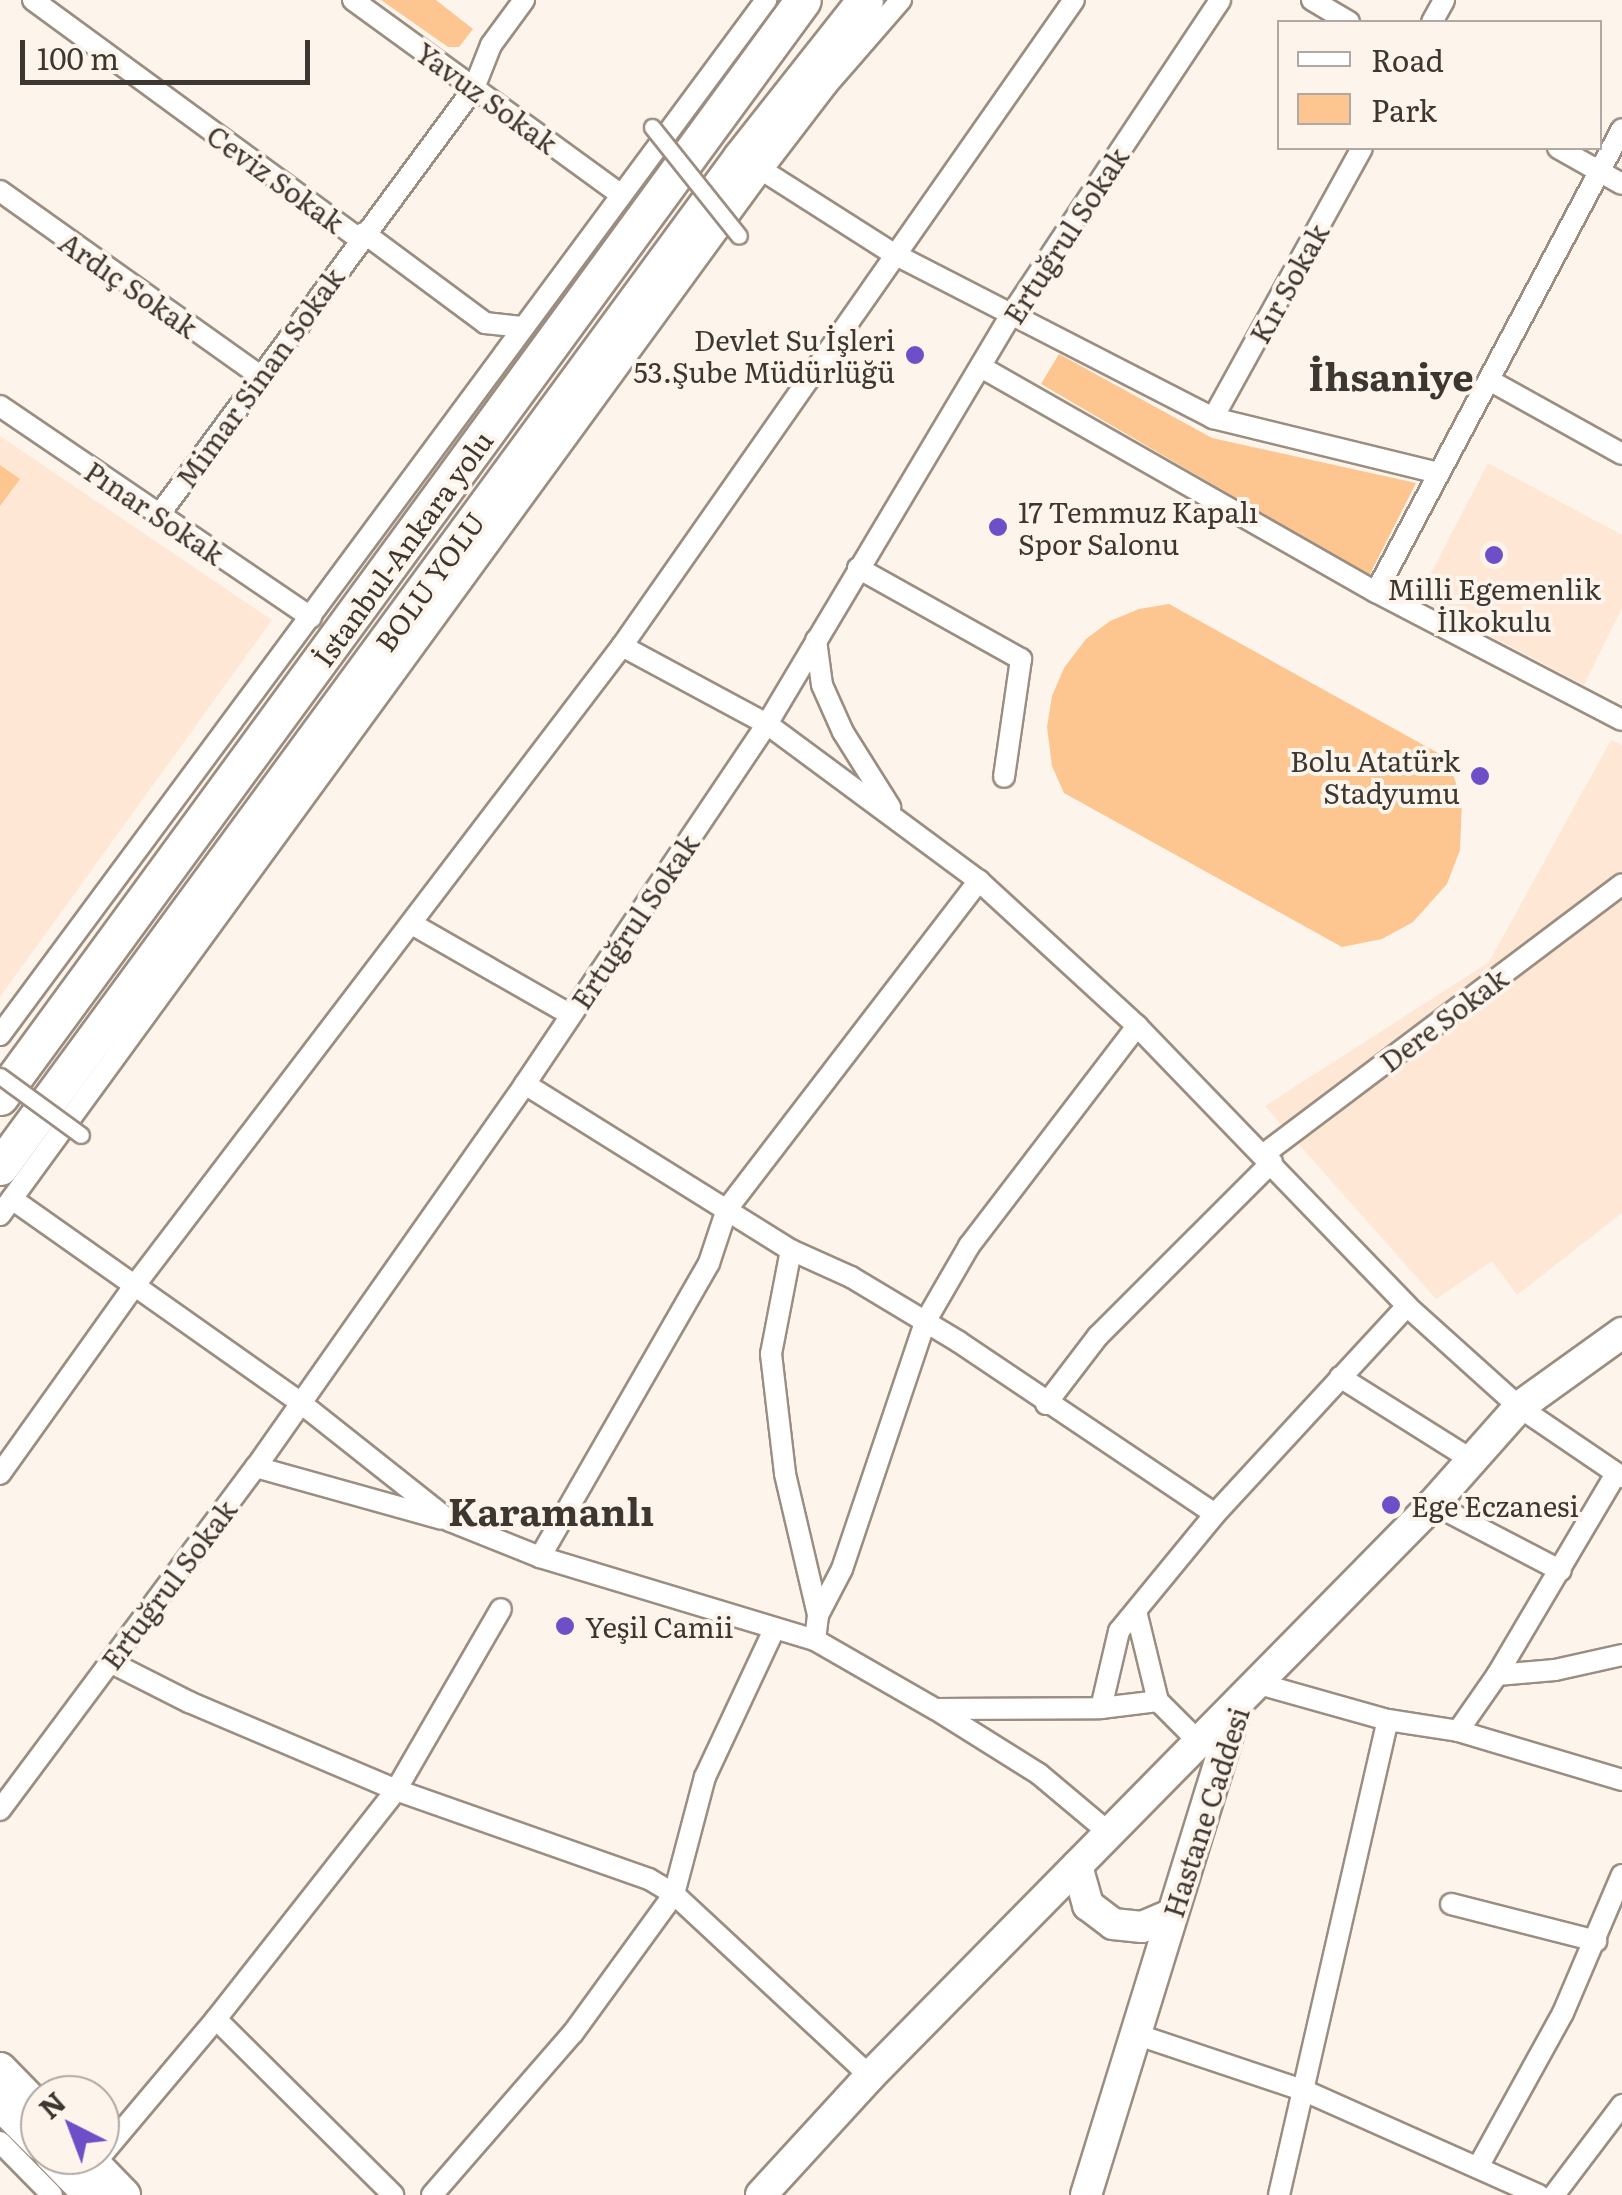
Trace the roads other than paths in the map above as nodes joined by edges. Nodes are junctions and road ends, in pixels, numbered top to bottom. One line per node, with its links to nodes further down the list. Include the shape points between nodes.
1 (34, 0): 22 (street, Ceviz Sokak)
2 (354, 0): 12 (street, Yavuz Sokak)
3 (524, 0): 12 (street, Mimar Sinan Sokak, via 491,44)
4 (766, 0): 21 (street)
5 (803, 0): 52 (highway, İstanbul-Ankara yolu)
6 (865, 0): 55 (highway, BOLU YOLU, via 741,157)
7 (901, 0): 17 (street)
8 (1074, 0): 24 (street)
9 (1220, 0): 25 (street, Ertuğrul Sokak)
10 (1312, 0): 11 (street)
11 (1345, 20)
12 (474, 88): 21 (street, Yavuz Sokak); 22 (street, Mimar Sinan Sokak)
13 (652, 127): 23 (street, bridge)
14 (1622, 129): 18 (street)
15 (1361, 150): 31 (street, Kır Sokak)
16 (1562, 150): 18 (street)
17 (762, 170): 24 (street); 55 (street)
18 (1600, 172): 19 (street); 29 (street)
19 (1622, 184)
20 (0, 191): 28 (street, Ardıç Sokak)
21 (621, 194): 26 (street)
22 (362, 236): 26 (street, Ceviz Sokak, via 485,323); 28 (street, Mimar Sinan Sokak)
23 (739, 236)
24 (894, 254): 25 (street); 39 (street)
25 (1011, 315): 27 (street, Ertuğrul Sokak); 31 (street)
26 (524, 328): 37 (street)
27 (981, 367): 35 (street, Ertuğrul Sokak); 36 (street)
28 (260, 376): 34 (street, Mimar Sinan Sokak)
29 (1489, 380): 32 (street); 33 (street)
30 (0, 406): 34 (street, Pınar Sokak)
31 (1213, 418): 33 (street)
32 (1622, 454)
33 (1438, 473): 36 (street)
34 (158, 514): 37 (street, Pınar Sokak)
35 (858, 568): 38 (street, Ertuğrul Sokak); 42 (street, via 1021,659)
36 (1376, 592): 40 (street)
37 (311, 617): 49 (street)
38 (816, 640): 41 (street, Ertuğrul Sokak); 43 (street, via 822,685 843,732)
39 (622, 646): 41 (street); 46 (street)
40 (1622, 720)
41 (767, 724): 43 (street); 47 (street, Ertuğrul Sokak)
42 (1004, 777)
43 (896, 817): 44 (street)
44 (979, 881): 48 (street); 56 (street)
45 (1622, 884): 54 (street, Dere Sokak)
46 (412, 924): 47 (street); 58 (street)
47 (571, 1015): 51 (street, Ertuğrul Sokak)
48 (1136, 1026): 54 (street); 60 (street, via 970,1246)
49 (0, 1036)
50 (0, 1076): 53 (street, bridge)
51 (525, 1084): 56 (street); 63 (street, Ertuğrul Sokak)
52 (0, 1097)
53 (81, 1135)
54 (1268, 1158): 59 (street); 64 (street, Dere Sokak, via 1098,1336)
55 (4, 1194): 58 (street)
56 (727, 1210): 57 (street); 73 (street, via 709,1263)
57 (792, 1250): 60 (street); 77 (street, via 771,1354 786,1474)
58 (135, 1285): 63 (street); 68 (street)
59 (1407, 1306): 62 (street); 65 (street)
60 (925, 1322): 64 (street); 77 (street, via 842,1569)
61 (1622, 1333): 65 (main road, Hastane Caddesi)
62 (1340, 1377): 66 (street); 71 (street)
63 (301, 1403): 67 (street, Ertuğrul Sokak); 72 (street)
64 (1046, 1404): 71 (street)
65 (1519, 1407): 66 (main road, Hastane Caddesi); 69 (street)
66 (1470, 1458): 70 (main road, Hastane Caddesi)
67 (256, 1466): 72 (street); 81 (street, Ertuğrul Sokak)
68 (0, 1474)
69 (1619, 1476): 74 (street)
70 (1433, 1504): 74 (street); 83 (main road, Hastane Caddesi)
71 (1215, 1514): 76 (street)
72 (450, 1521): 73 (street)
73 (540, 1556): 78 (street)
74 (1561, 1572): 82 (street)
75 (501, 1609): 92 (street)
76 (1136, 1611): 84 (street); 85 (street, via 1119,1631)
77 (818, 1615): 79 (street)
78 (774, 1630): 79 (street); 97 (street, via 705,1777)
79 (816, 1640): 86 (street)
80 (1622, 1655): 82 (street)
81 (110, 1662): 92 (street); 93 (street, Ertuğrul Sokak)
82 (1497, 1676): 88 (street)
83 (1247, 1692): 87 (street); 89 (main road); 91 (main road, Hastane Caddesi)
84 (1158, 1702): 85 (street); 89 (street)
85 (1101, 1708): 86 (street)
86 (936, 1709): 94 (street, via 1038,1774)
87 (1388, 1720): 88 (street); 107 (street)
88 (1458, 1731): 90 (street)
89 (1198, 1741): 91 (main road, via 1210,1755); 94 (main road)
90 (1622, 1780)
91 (1213, 1781): 99 (main road, Hastane Caddesi)
92 (396, 1790): 97 (street, via 649,1879); 102 (street)
93 (0, 1810)
94 (1108, 1832): 95 (main road)
95 (1077, 1866): 99 (main road, via 1088,1904 1113,1924 1142,1927); 105 (main road)
96 (1622, 1875): 100 (street)
97 (674, 1894): 105 (street); 118 (street, via 573,2033)
98 (1451, 1904): 101 (street)
99 (1170, 1915): 103 (main road, Hastane Caddesi)
100 (1614, 1921): 101 (street)
101 (1596, 1941): 113 (street)
102 (216, 2019): 111 (street); 117 (street)
103 (1135, 2034): 107 (street); 120 (main road, Hastane Caddesi)
104 (0, 2069): 106 (main road)
105 (870, 2076): 119 (main road)
106 (20, 2090)
107 (1305, 2091): 113 (street); 121 (street)
108 (0, 2104): 110 (main road)
109 (1622, 2105): 123 (street)
110 (20, 2124)
111 (120, 2135)
112 (0, 2142): 115 (street)
113 (1478, 2167): 122 (street)
114 (96, 2175): 116 (main road)
115 (52, 2195)
116 (124, 2195)
117 (393, 2195)
118 (432, 2195)
119 (762, 2195)
120 (1086, 2195)
121 (1279, 2195)
122 (1539, 2195)
123 (1554, 2195)

